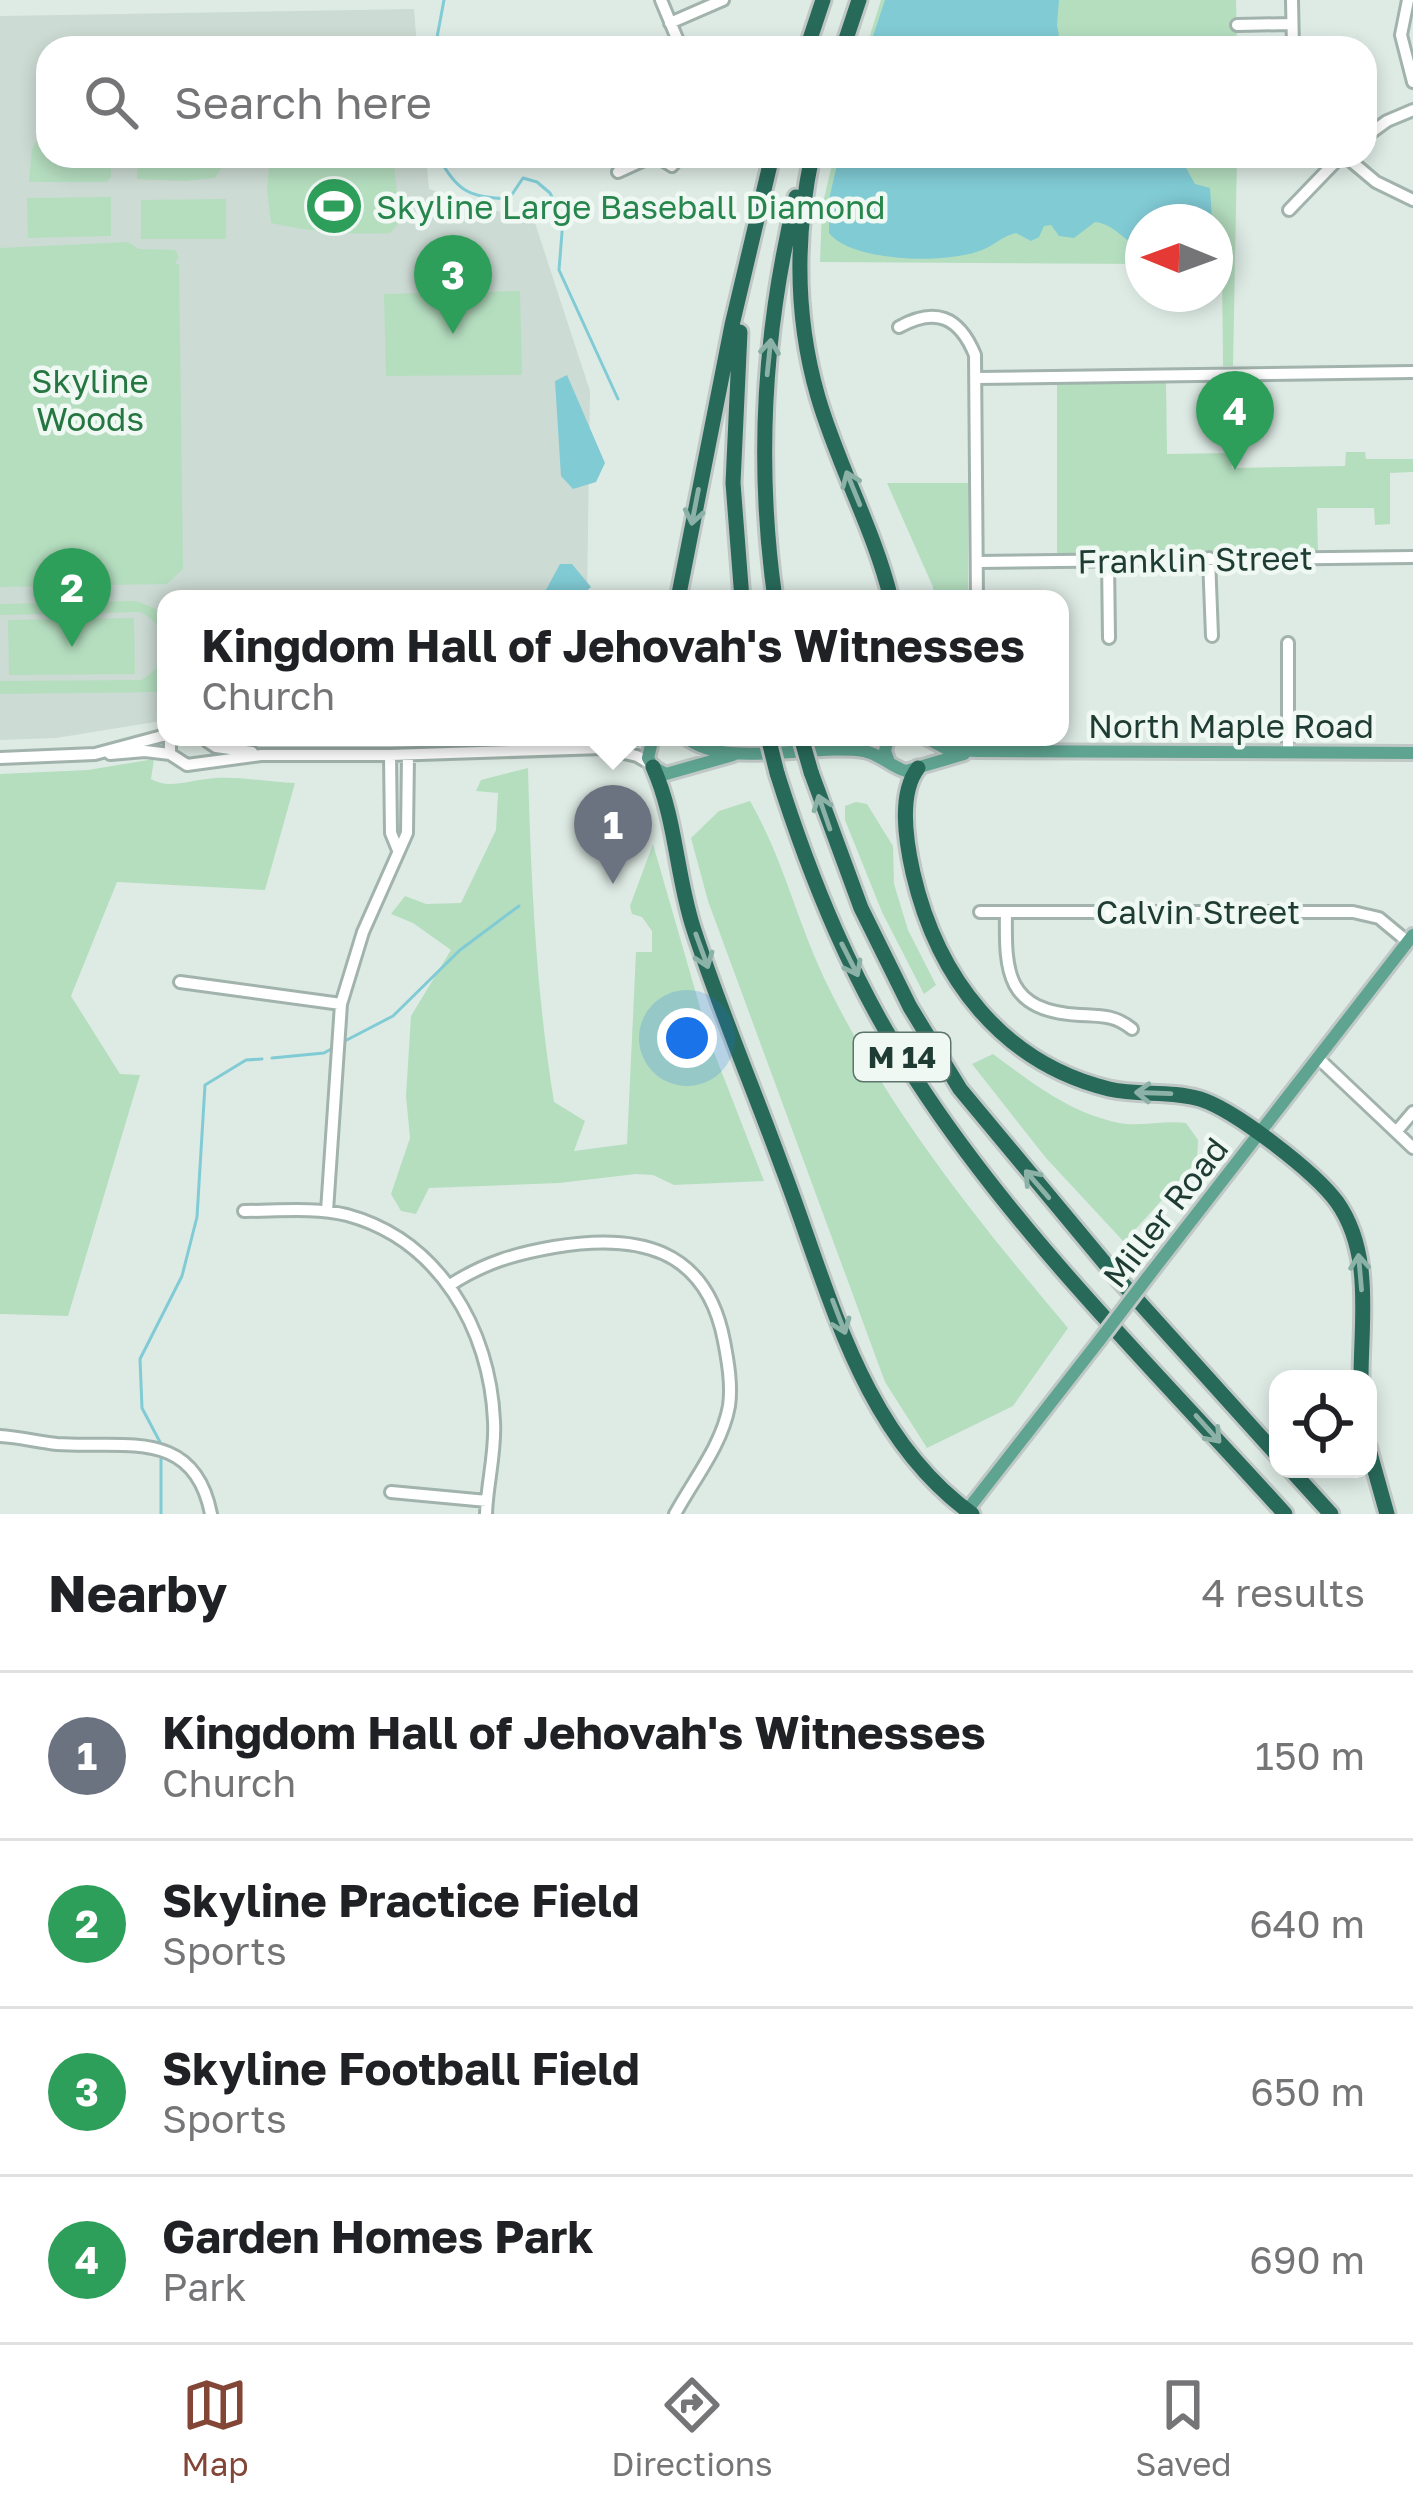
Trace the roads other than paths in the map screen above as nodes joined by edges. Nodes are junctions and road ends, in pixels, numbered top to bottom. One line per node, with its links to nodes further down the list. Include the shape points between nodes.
1 (661, 0): 7 (street)
2 (723, 0): 7 (street)
3 (823, 0): 11 (highway)
4 (859, 0): 12 (highway)
5 (1292, 0): 8 (street)
6 (1408, 0): 14 (street, via 1401,35)
7 (670, 22): 10 (street)
8 (1290, 24): 9 (street); 13 (street)
9 (1238, 25)
10 (676, 36)
11 (811, 36)
12 (847, 36)
13 (1292, 36)
14 (1413, 82)
15 (1413, 110): 16 (street)
16 (1377, 129)
17 (626, 168): 23 (street)
18 (769, 168): 26 (highway)
19 (806, 168): 36 (highway, one-way to 19, via 767,376 787,234)
20 (808, 168): 37 (highway, one-way to 20, via 806,346 799,237)
21 (1331, 168): 25 (street)
22 (1358, 168): 24 (street)
23 (617, 172)
24 (1413, 200)
25 (1289, 210)
26 (753, 228): 34 (highway, one-way to 34); 35 (highway, via 734,411)
27 (899, 327): 29 (street, via 917,316 945,318 966,336)
28 (1413, 372): 29 (street)
29 (977, 377): 33 (street)
30 (1413, 556): 31 (street, Franklin Street)
31 (1209, 558): 32 (street, Franklin Street); 39 (street)
32 (1108, 560): 33 (street, Franklin Street); 40 (street)
33 (977, 562): 38 (street)
34 (680, 590)
35 (741, 590)
36 (774, 590)
37 (888, 590)
38 (977, 590)
39 (1212, 636)
40 (1109, 638)
41 (1288, 643): 59 (street)
42 (157, 739): 62 (street)
43 (169, 746): 63 (street)
44 (203, 746): 68 (street)
45 (215, 746): 64 (street)
46 (610, 746): 57 (street)
47 (649, 746): 70 (main road)
48 (689, 746): 72 (main road)
49 (700, 746): 60 (main road, North Maple Road)
50 (770, 746): 98 (highway, M 14, one-way to 98, bridge, via 816,889 914,1078 1001,1196)
51 (804, 746): 90 (highway, M 14, one-way to 51, bridge, via 960,1089 844,870)
52 (841, 746): 58 (main road, North Maple Road)
53 (886, 746): 69 (main road)
54 (926, 746): 71 (main road, North Maple Road)
55 (941, 746): 56 (main road, North Maple Road)
56 (978, 746): 59 (main road, North Maple Road); 71 (main road, North Maple Road)
57 (603, 748): 66 (street); 70 (street)
58 (826, 750): 60 (main road, North Maple Road); 69 (main road, North Maple Road, via 864,751)
59 (1288, 751): 61 (main road, North Maple Road)
60 (740, 753): 72 (main road, North Maple Road)
61 (1413, 753)
62 (95, 754): 63 (street); 67 (street)
63 (170, 754): 68 (street, via 180,763)
64 (261, 754): 65 (street); 68 (street)
65 (390, 755): 66 (street); 73 (street)
66 (409, 755): 73 (street, via 409,814)
67 (0, 758)
68 (200, 762)
69 (890, 764): 71 (main road, North Maple Road)
70 (652, 765): 72 (main road); 95 (highway, one-way to 95, via 693,925 861,1375 902,1447)
71 (919, 767): 83 (highway, one-way to 71, via 1204,1101 1121,1092 1051,1070 968,1000 927,925 910,861 906,791)
72 (681, 771)
73 (398, 850): 78 (street)
74 (980, 912): 75 (street, Calvin Street)
75 (1006, 912): 76 (street, Calvin Street, via 1353,912); 79 (street, via 1007,974 1027,998 1052,1014 1117,1017)
76 (1410, 939): 80 (main road, Miller Road)
77 (180, 982): 78 (street)
78 (341, 1004): 86 (street)
79 (1132, 1029)
80 (1319, 1059): 82 (street); 83 (main road, Miller Road)
81 (1413, 1112): 82 (street)
82 (1396, 1132): 84 (street)
83 (1259, 1135): 88 (highway, one-way to 83, via 1362,1284 1352,1230 1334,1198); 95 (main road, Miller Road, bridge)
84 (1413, 1148)
85 (244, 1211): 86 (street)
86 (327, 1211): 87 (street, via 398,1237)
87 (450, 1285): 94 (street, via 469,1316 493,1402); 97 (street, via 515,1254 610,1240 681,1263 715,1306 729,1403)
88 (1361, 1370)
89 (0, 1436): 96 (street, via 156,1446 188,1466)
90 (1269, 1446)
91 (1298, 1478): 99 (highway)
92 (1377, 1478): 100 (highway)
93 (391, 1492): 94 (street)
94 (487, 1508)
95 (968, 1513)
96 (211, 1514)
97 (675, 1514)
98 (1285, 1514)
99 (1331, 1514)
100 (1387, 1514)

